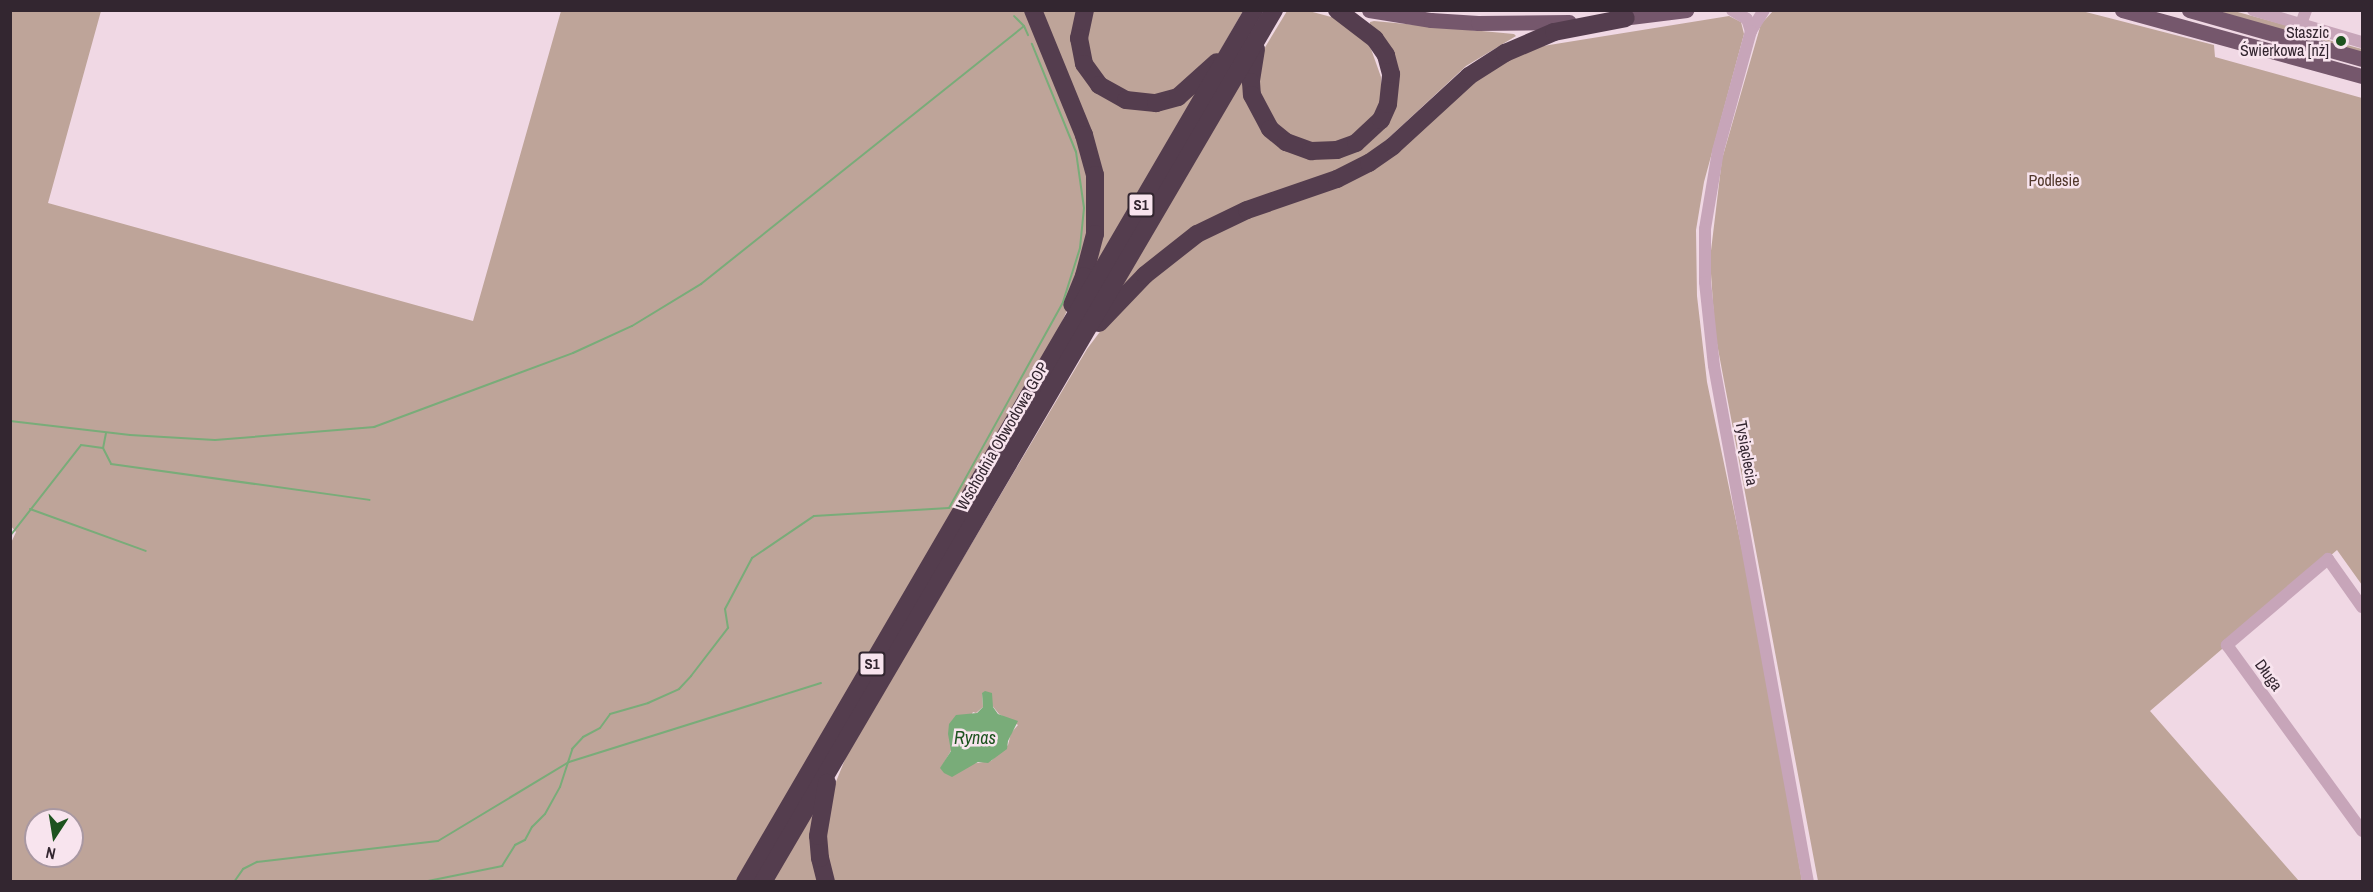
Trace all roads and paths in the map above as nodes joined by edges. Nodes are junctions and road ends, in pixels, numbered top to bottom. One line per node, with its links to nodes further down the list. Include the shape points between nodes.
1 (1033, 10): 22 (highway, via 1084,135 1095,176 1097,206 1089,259)
2 (1085, 10): 18 (highway, via 1079,38 1084,64 1099,85 1126,100 1156,104 1178,97)
3 (1337, 10): 16 (highway, via 1366,30 1381,48 1391,83 1388,104 1377,125 1356,143 1337,150 1311,151 1295,146 1278,136 1263,119 1252,95 1251,82)
4 (1369, 10): 13 (main road, via 1478,24 1553,24)
5 (1686, 10): 13 (main road)
6 (1732, 10): 15 (street, via 1747,19)
7 (1764, 10): 15 (street, Tysiąclecia)
8 (2122, 10): 20 (main road)
9 (2188, 10): 19 (main road)
10 (2253, 10): 14 (street)
11 (2306, 10): 14 (street)
12 (1262, 14): 16 (highway, Wschodnia Obwodowa GOP / S1); 18 (highway, Wschodnia Obwodowa GOP / S1)
13 (1626, 18): 21 (highway, via 1554,32 1505,53 1469,76 1380,157 1337,179 1247,210 1197,234 1145,275)
14 (2301, 24): 17 (street)
15 (1751, 31): 29 (street, Tysiąclecia, via 1713,174 1705,228 1704,282 1714,366)
16 (1257, 38): 21 (highway, Wschodnia Obwodowa GOP / S1)
17 (2362, 42)
18 (1233, 46): 22 (highway, Wschodnia Obwodowa GOP / S1)
19 (2362, 59)
20 (2362, 76)
21 (1077, 346): 24 (highway, Wschodnia Obwodowa GOP / S1)
22 (1047, 363): 26 (highway, Wschodnia Obwodowa GOP / S1)
23 (2362, 607): 25 (street, Długa, via 2328,558 2227,645)
24 (829, 770): 27 (highway, Wschodnia Obwodowa GOP / S1); 28 (highway, via 818,836)
25 (2362, 831)
26 (744, 882)
27 (763, 882)
28 (826, 882)
29 (1808, 882)

